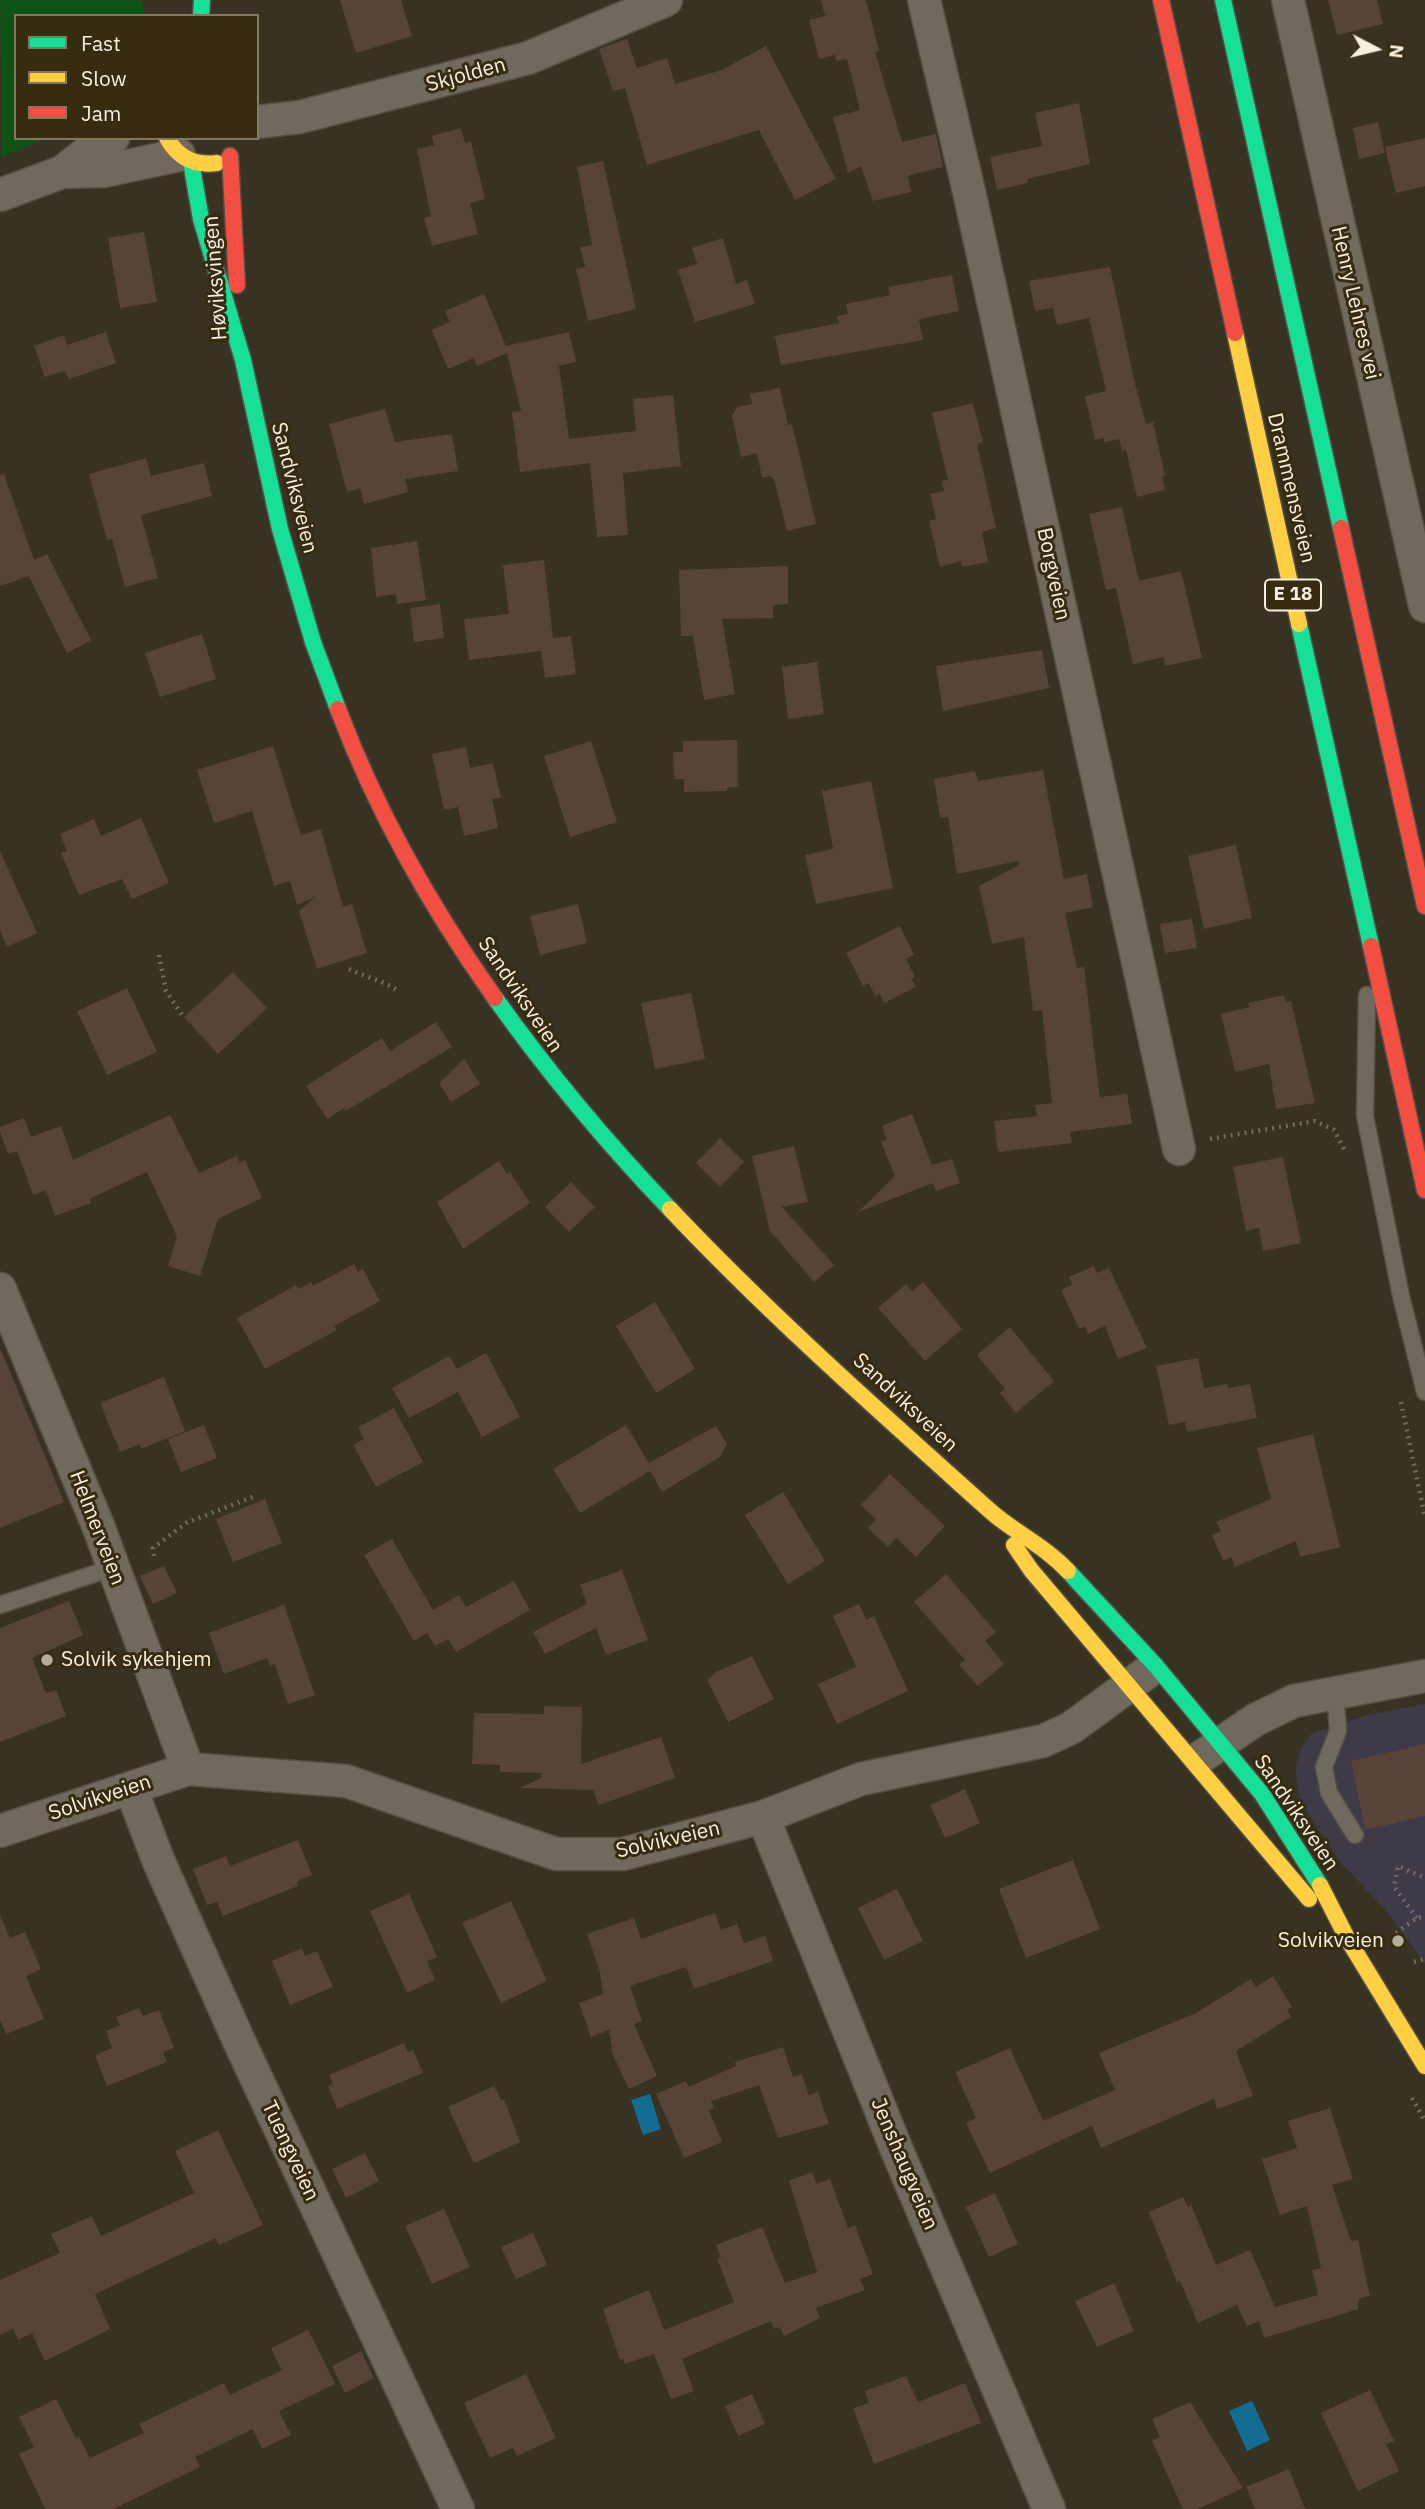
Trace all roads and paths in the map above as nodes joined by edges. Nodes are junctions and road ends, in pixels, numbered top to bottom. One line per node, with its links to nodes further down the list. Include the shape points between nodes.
1 (666, 0): 6 (street, Skjolden, via 528,58 300,117)
2 (924, 0): 22 (street, Borgveien)
3 (1161, 0): 17 (main road, Drammensveien / E 18)
4 (1223, 0): 14 (main road, Drammensveien / E 18)
5 (1288, 0): 13 (street, Henry Lehres vei)
6 (259, 134)
7 (108, 140): 10 (street)
8 (242, 141): 9 (main road, via 211,164); 12 (main road, Høviksvingen)
9 (179, 152): 10 (street, via 104,171); 12 (main road, Høviksvingen)
10 (62, 172): 11 (street)
11 (0, 195)
12 (243, 360): 28 (main road, Sandviksveien, via 280,529 313,642 347,733 425,890 485,984 546,1070 636,1175 719,1261)
13 (1425, 606)
14 (1392, 757): 15 (lane); 16 (main road, Drammensveien / E 18)
15 (1418, 797)
16 (1425, 906)
17 (1368, 933): 24 (main road, Drammensveien / E 18); 26 (lane, via 1365,1116)
18 (159, 955): 21 (path, via 166,991)
19 (349, 969): 20 (path, via 390,984)
20 (399, 992)
21 (182, 1014)
22 (1179, 1149): 23 (path, via 1195,1142 1315,1121 1334,1130)
23 (1349, 1158)
24 (1425, 1190)
25 (0, 1289): 30 (street, Helmerveien)
26 (1425, 1392)
27 (255, 1496): 29 (path, via 186,1522 153,1548)
28 (991, 1512): 32 (main road, Sandviksveien, via 1049,1552); 34 (main road, Sandviksveien, via 1031,1570)
29 (154, 1556)
30 (112, 1568): 31 (lane); 38 (street, Helmerveien)
31 (0, 1605)
32 (1156, 1666): 34 (street, Solvikveien); 36 (main road, Sandviksveien)
33 (1425, 1676): 35 (street)
34 (1130, 1688): 37 (main road, Sandviksveien); 40 (street, Solvikveien, via 1043,1741 861,1779)
35 (1335, 1691): 36 (street, via 1294,1700); 42 (lane, via 1338,1731 1324,1768 1329,1793)
36 (1221, 1743): 37 (street); 47 (main road, Sandviksveien, via 1308,1862)
37 (1195, 1762): 47 (main road, Sandviksveien, via 1289,1878)
38 (188, 1769): 39 (street, Solvikveien); 40 (street, Solvikveien, via 346,1781 556,1854 623,1854)
39 (131, 1789): 41 (street, Solvikveien); 51 (street, Tuengveien, via 234,2029)
40 (762, 1817): 52 (street, Jenshaugveien)
41 (0, 1831)
42 (1355, 1835)
43 (1425, 1878): 44 (path, via 1398,1866 1394,1887)
44 (1417, 1917): 45 (path); 46 (path)
45 (1425, 1917)
46 (1396, 1933)
47 (1347, 1938): 50 (main road, Sandviksveien)
48 (1425, 1959): 49 (path)
49 (1415, 1962)
50 (1425, 2066)
51 (458, 2509)
52 (1049, 2509)

